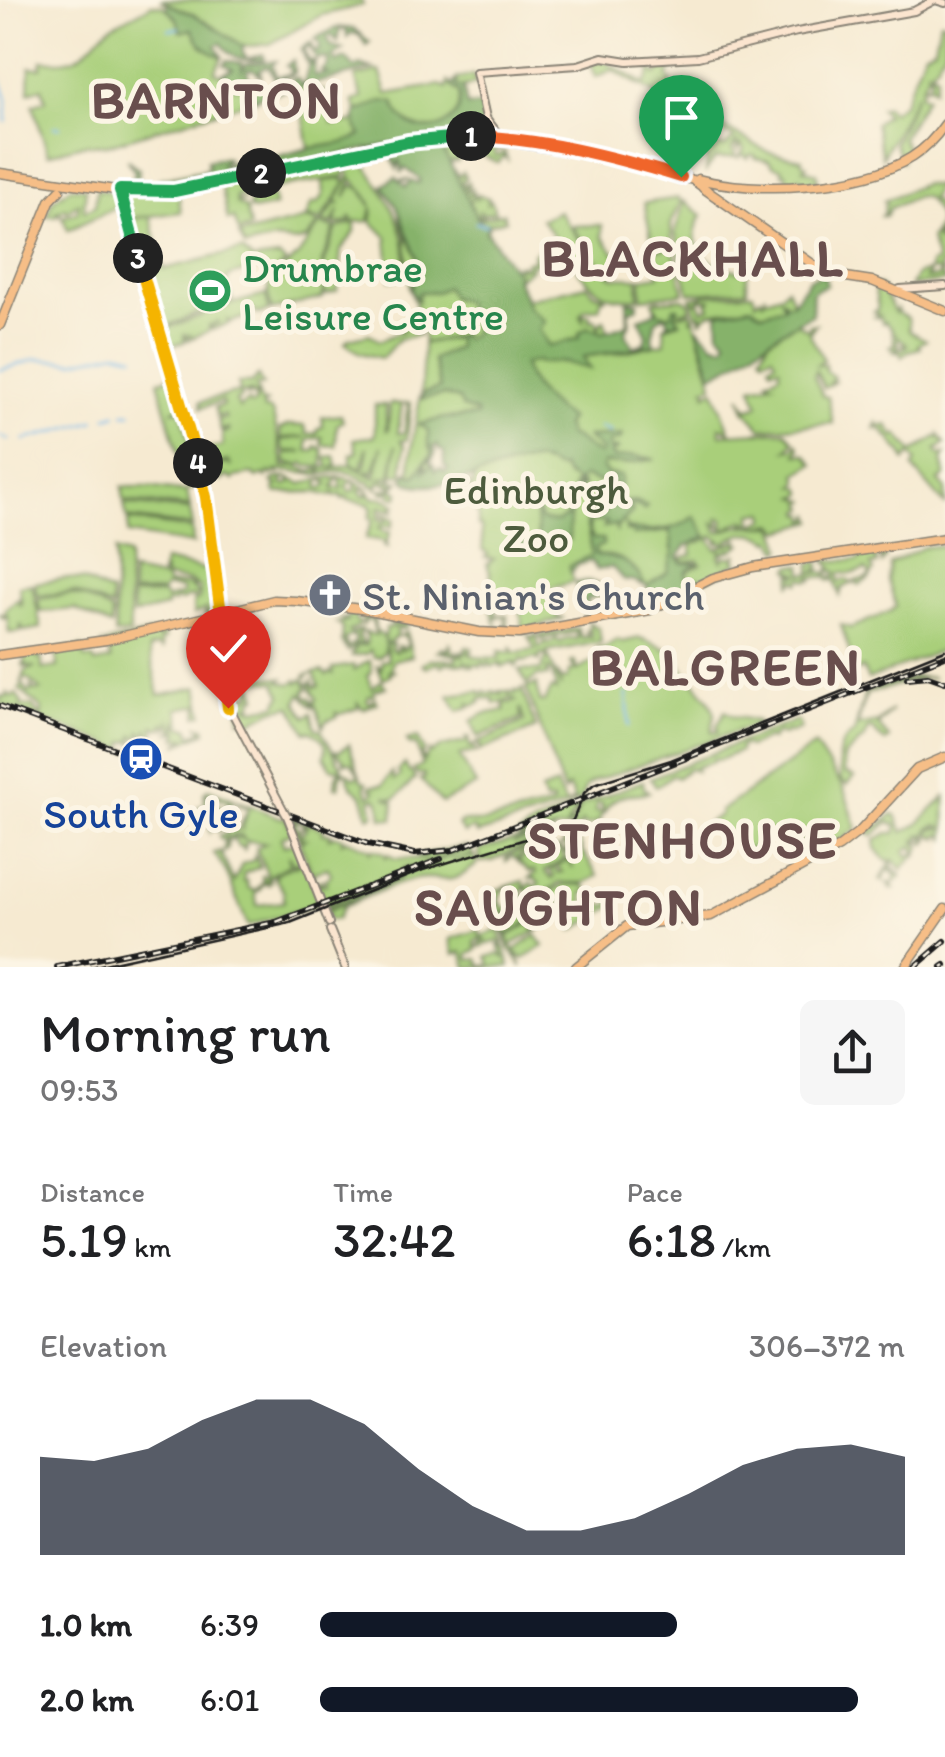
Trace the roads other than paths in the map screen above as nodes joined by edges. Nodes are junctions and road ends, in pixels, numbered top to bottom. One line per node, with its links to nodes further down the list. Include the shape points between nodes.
1 (945, 3): 3 (main road, via 935,0 914,11 698,57 476,72)
2 (945, 124): 6 (main road, via 917,154 880,171 818,183)
3 (497, 133): 4 (main road); 4 (main road); 6 (main road)
4 (481, 137): 8 (main road, via 402,144 174,191)
5 (0, 174): 7 (main road)
6 (697, 182): 11 (main road, via 828,274)
7 (57, 187): 8 (main road); 13 (main road)
8 (118, 191): 15 (main road, via 205,489)
9 (945, 286): 10 (main road)
10 (930, 287): 11 (main road); 11 (main road)
11 (906, 292): 12 (main road)
12 (945, 311)
13 (0, 325)
14 (945, 538): 15 (main road, via 753,567 710,579 648,611 519,634 296,601)
15 (222, 613): 16 (main road); 19 (main road, via 235,663 227,705 285,813)
16 (0, 655)
17 (945, 757): 20 (main road, via 914,772 848,842 721,912 623,928)
18 (945, 909): 21 (main road)
19 (345, 967)
20 (578, 967)
21 (905, 967)

